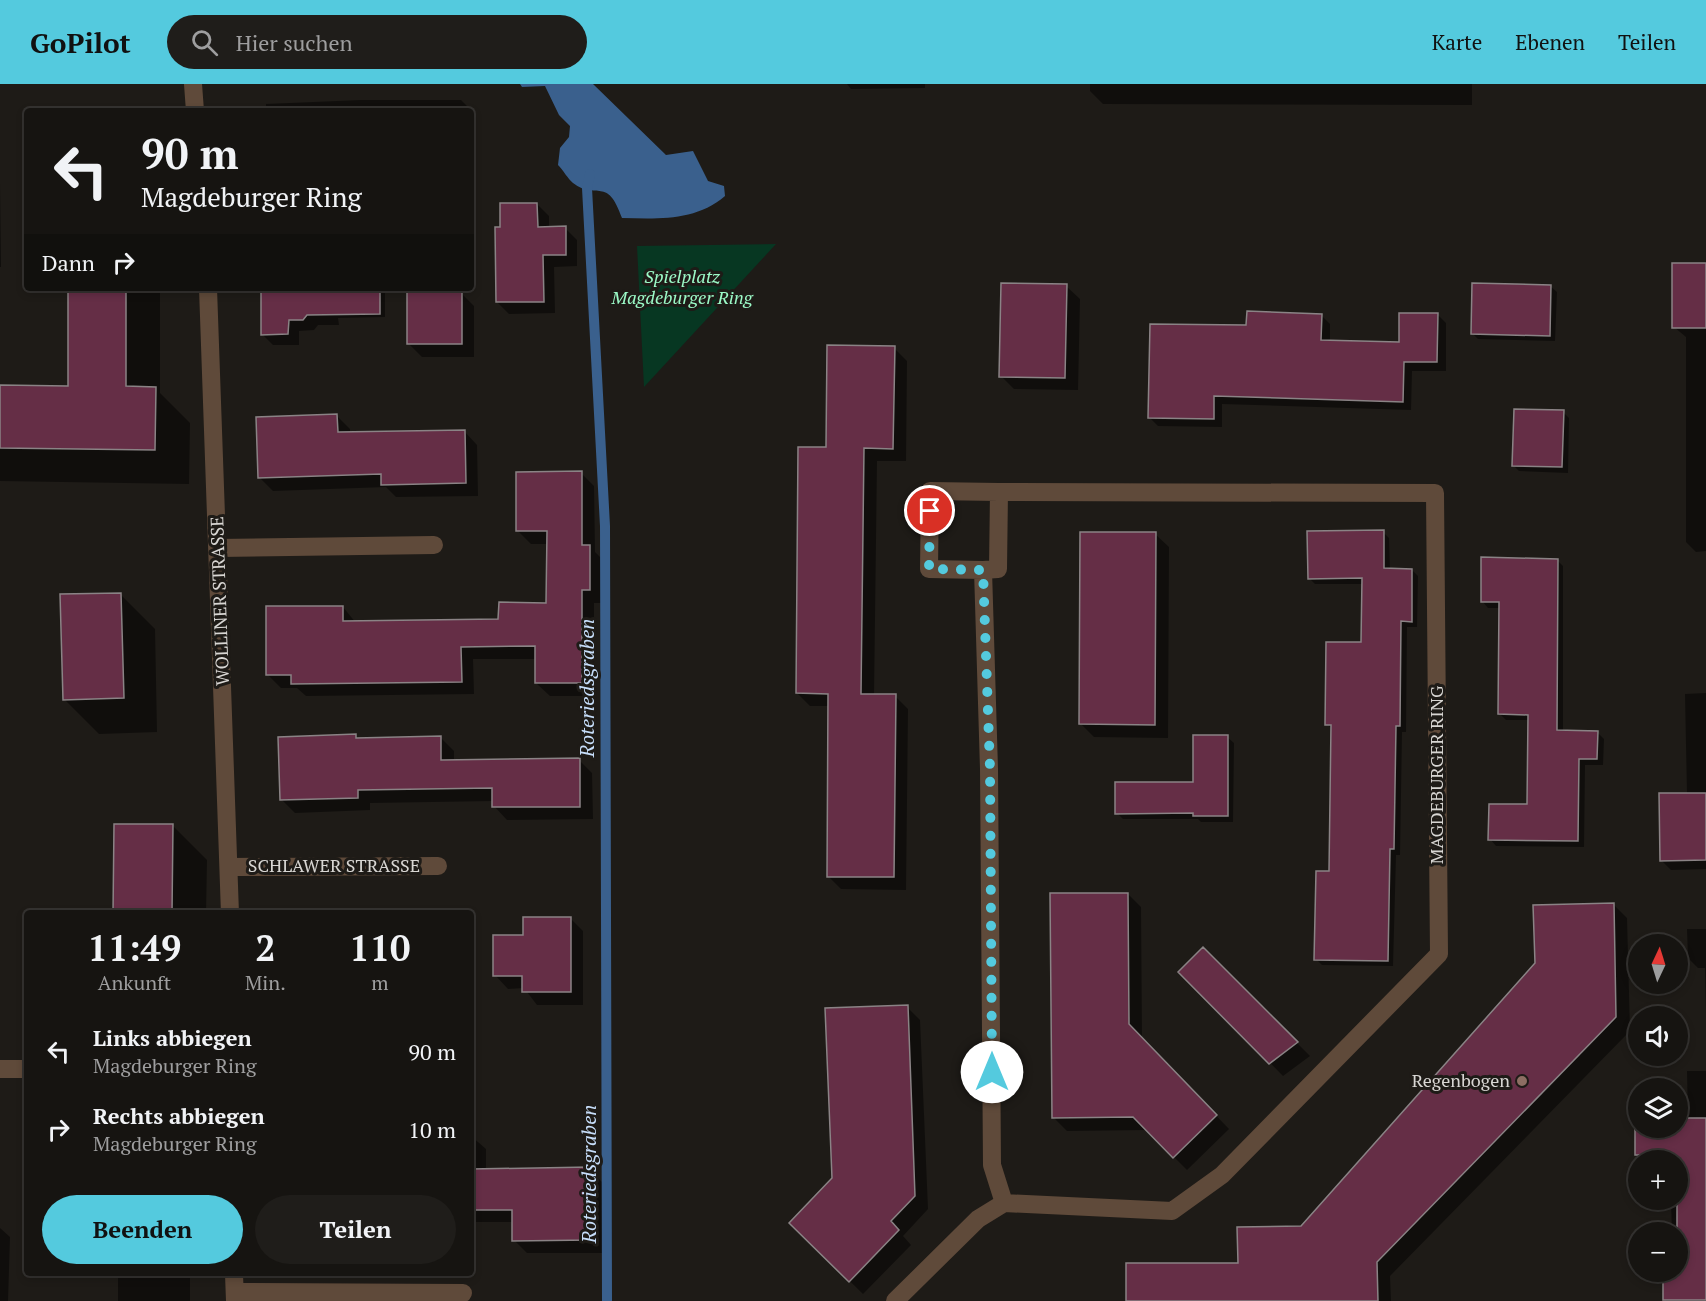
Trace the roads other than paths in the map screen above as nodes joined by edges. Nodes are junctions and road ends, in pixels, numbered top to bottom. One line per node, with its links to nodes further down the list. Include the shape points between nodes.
1 (193, 84): 2 (street)
2 (195, 108)
3 (208, 291): 6 (street, WOLLINER STRASSE)
4 (999, 492): 7 (street, via 998,569); 7 (street, MAGDEBURGER RING, via 930,491 929,569); 13 (street, MAGDEBURGER RING, via 1435,493 1438,883 1438,954 1222,1175 1172,1211)
5 (434, 545): 6 (street)
6 (218, 548): 9 (street, WOLLINER STRASSE)
7 (983, 570): 13 (street, via 990,769 992,1165)
8 (438, 866): 9 (street, SCHLAWER STRASSE)
9 (230, 867): 10 (street, WOLLINER STRASSE)
10 (230, 910)
11 (0, 1069): 12 (street)
12 (24, 1069)
13 (1004, 1203): 16 (street, via 978,1219)
14 (234, 1289): 15 (street)
15 (463, 1293)
16 (895, 1301)

